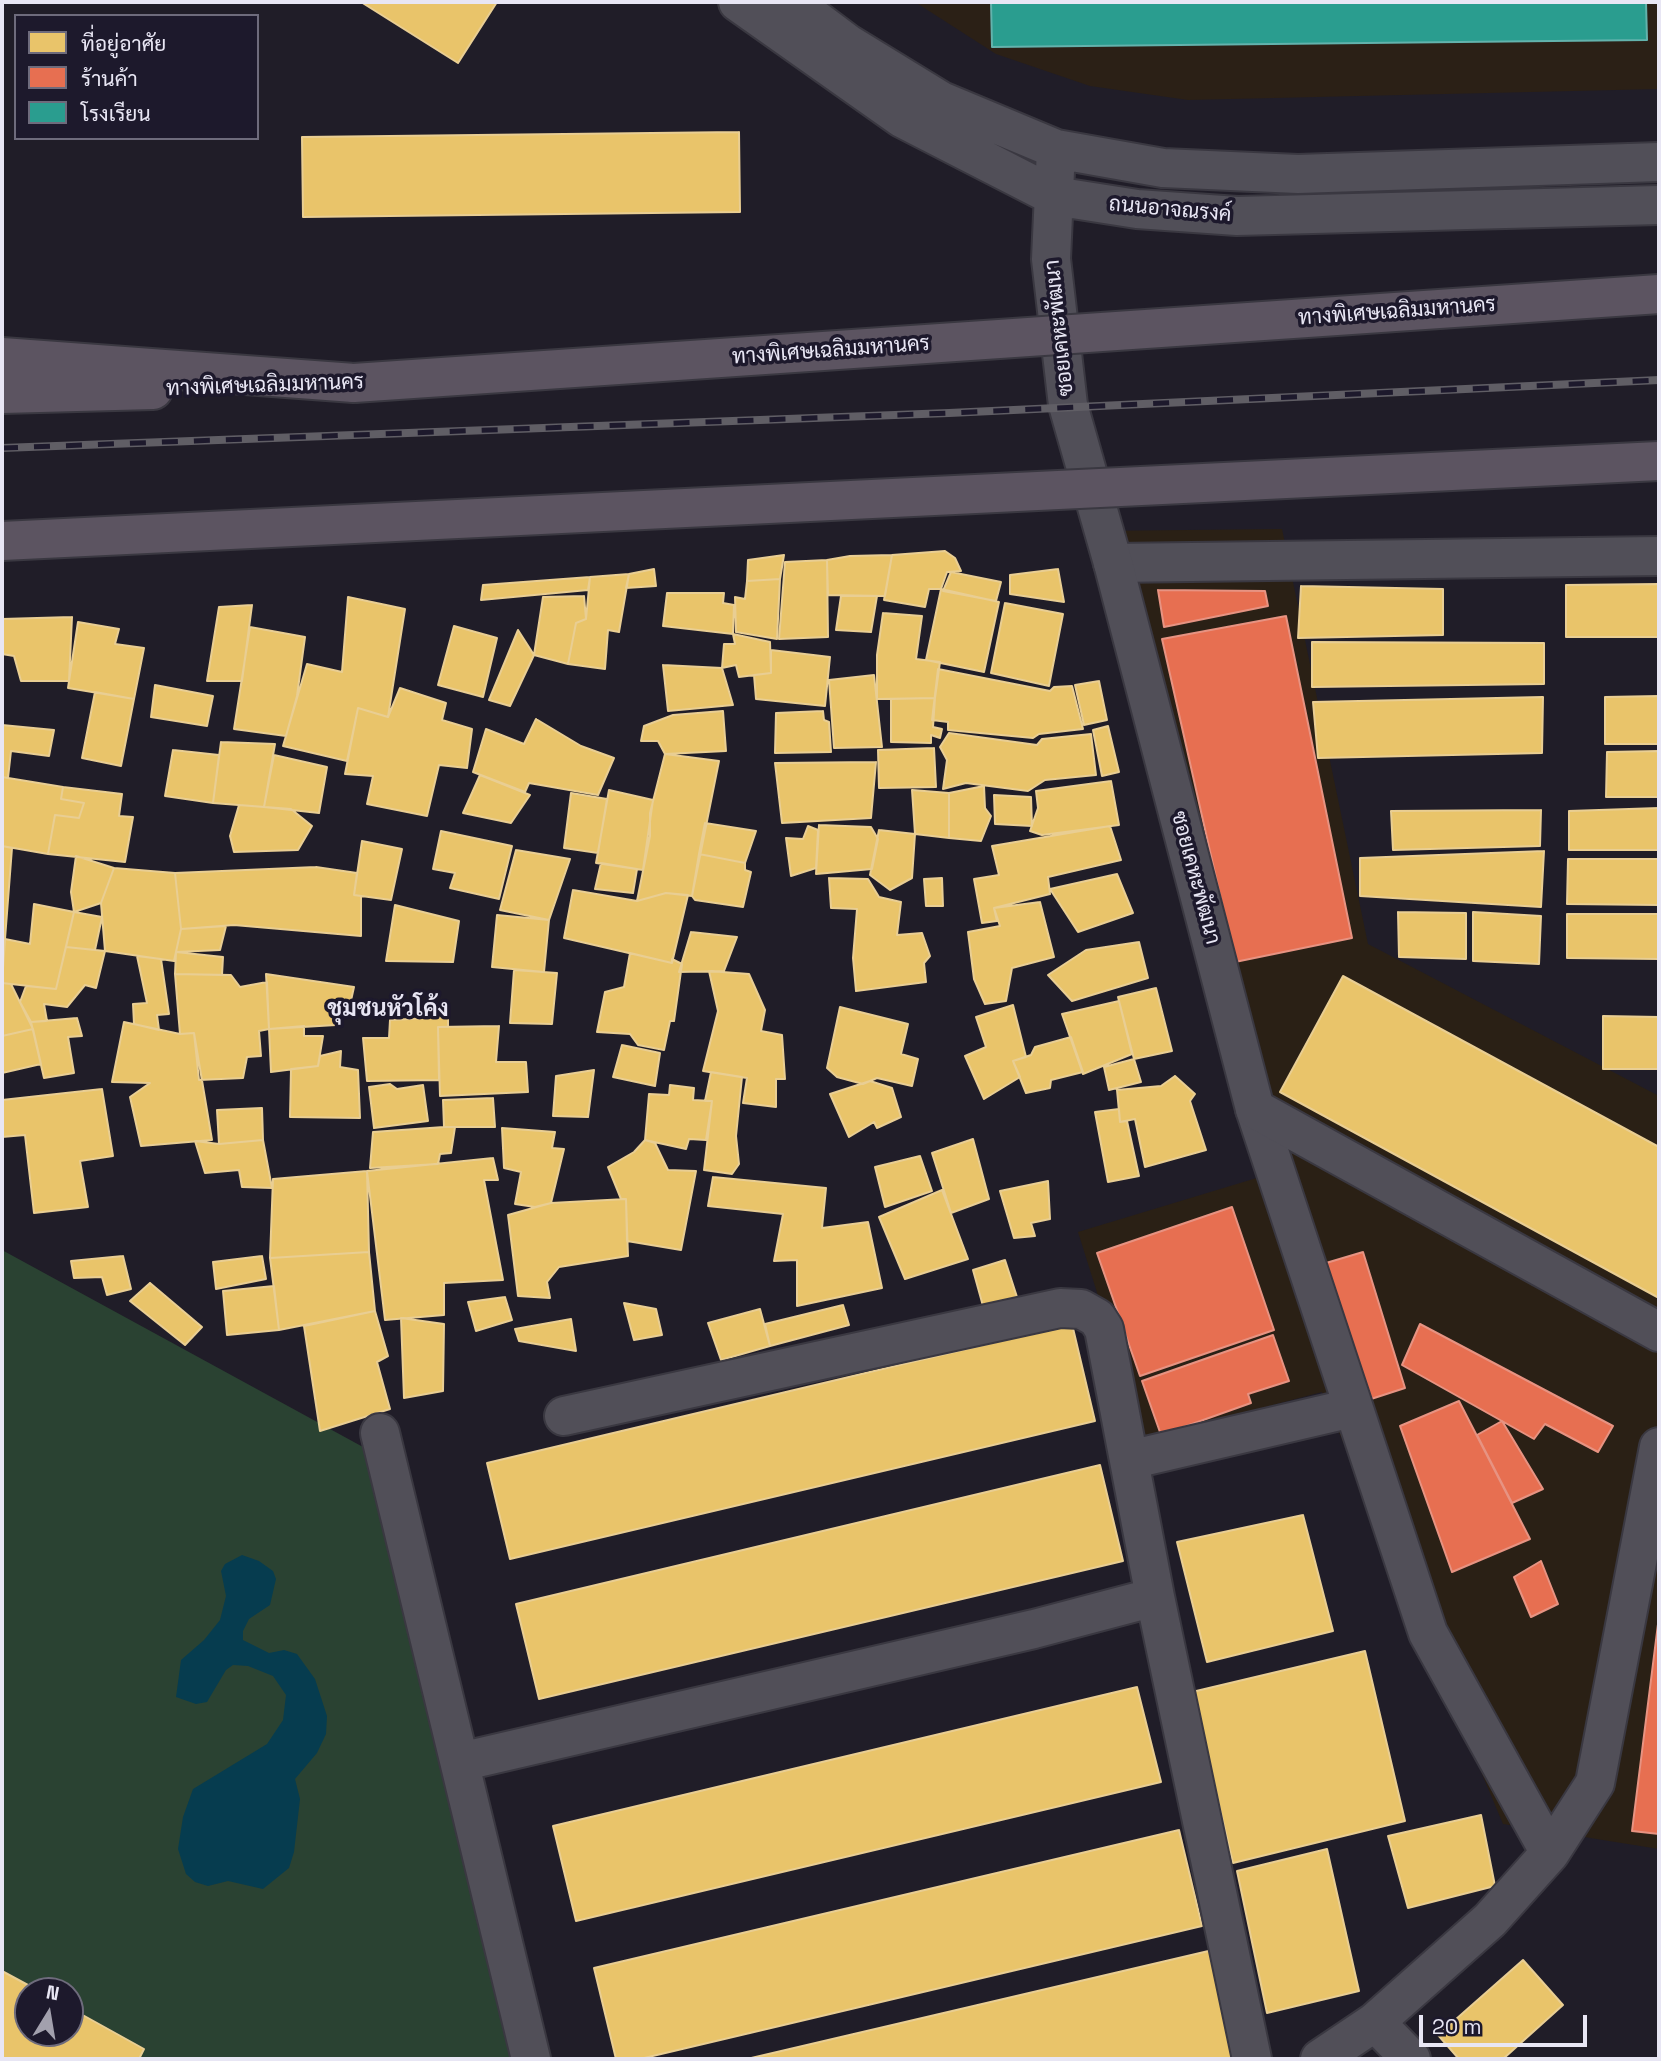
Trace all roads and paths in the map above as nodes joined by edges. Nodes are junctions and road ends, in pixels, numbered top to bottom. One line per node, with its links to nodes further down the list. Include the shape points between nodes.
1 (738, 2): 5 (street, ถนนอาจณรงค์, via 902,118)
2 (792, 2): 3 (street, ถนนอาจณรงค์, via 848,44 941,101)
3 (1056, 149): 4 (street, ถนนอาจณรงค์, via 1163,168 1298,174); 5 (street, ซอยเคหะพัฒนา)
4 (1659, 162)
5 (1054, 196): 6 (street, ถนนอาจณรงค์, via 1137,209 1237,216); 14 (street, ซอยเคหะพัฒนา, via 1052,259 1068,405)
6 (1659, 205)
7 (1659, 294): 9 (highway, ทางพิเศษเฉลิมมหานคร, bridge)
8 (2, 357): 9 (highway)
9 (354, 383): 10 (highway, ทางพิเศษเฉลิมมหานคร)
10 (2, 394)
11 (1659, 461): 12 (highway, bridge)
12 (2, 541)
13 (1659, 556): 14 (street)
14 (1113, 563): 15 (street, ซอยเคหะพัฒนา)
15 (1255, 1108): 16 (street); 17 (street, ซอยเคหะพัฒนา)
16 (1659, 1332)
17 (1352, 1408): 21 (street); 24 (street, ซอยเคหะพัฒนา, via 1428,1633)
18 (564, 1416): 21 (street, via 1074,1307 1097,1318 1104,1329)
19 (380, 1433): 23 (street)
20 (1659, 1447): 24 (street, via 1595,1783)
21 (1129, 1460): 22 (street)
22 (1155, 1597): 23 (street); 27 (street)
23 (460, 1762): 26 (street)
24 (1550, 1853): 25 (street, via 1490,1920)
25 (1375, 2022): 28 (street); 29 (street)
26 (531, 2059)
27 (1252, 2059)
28 (1320, 2059)
29 (1411, 2059)

